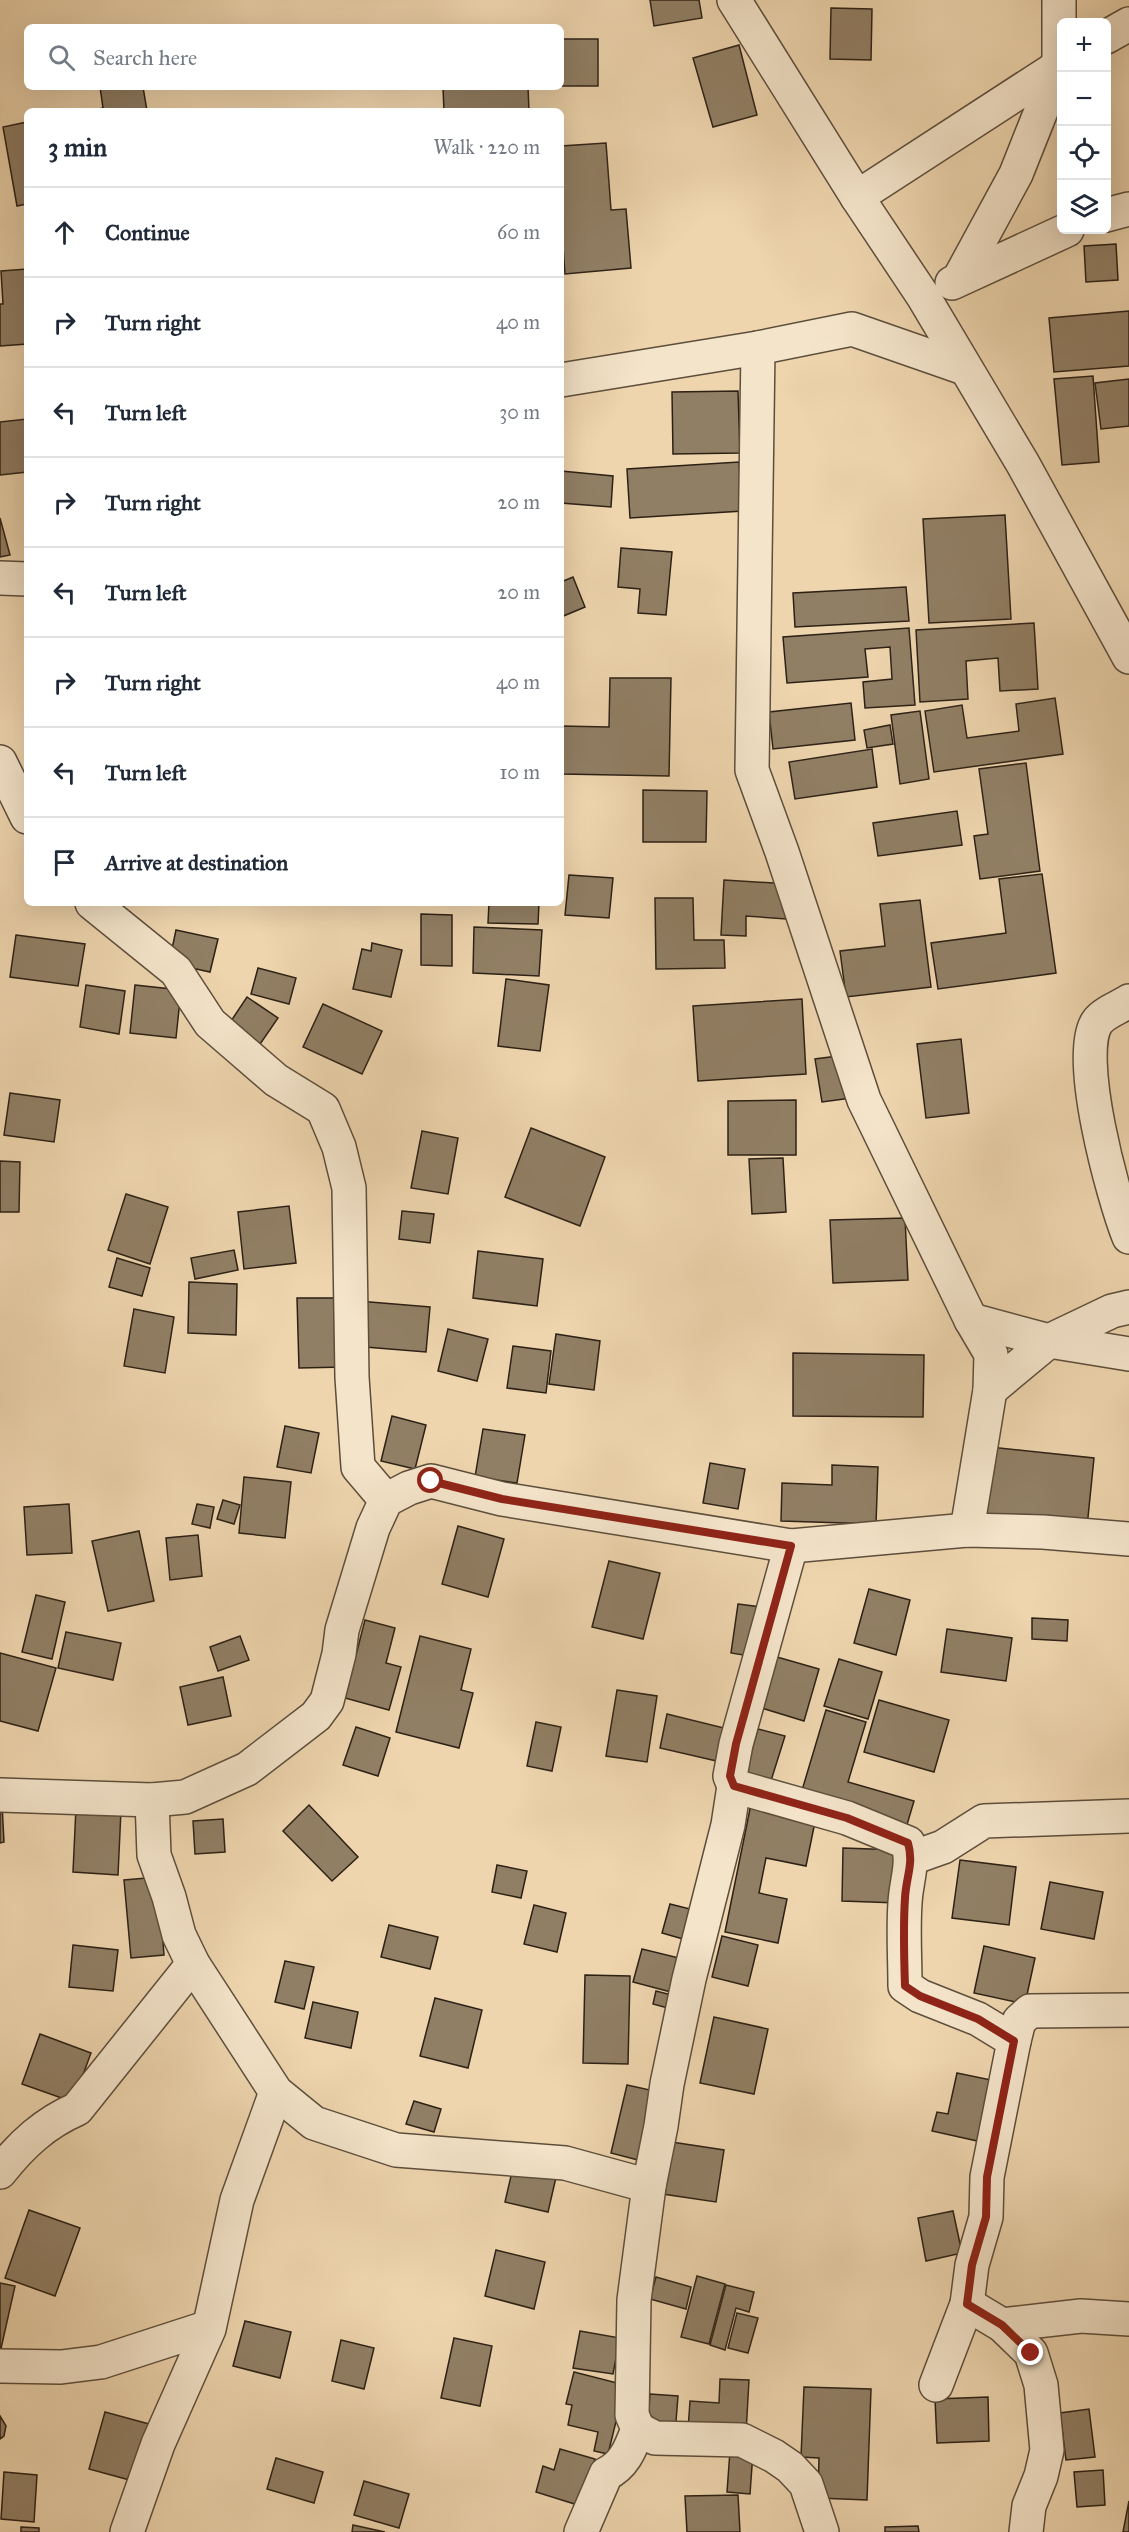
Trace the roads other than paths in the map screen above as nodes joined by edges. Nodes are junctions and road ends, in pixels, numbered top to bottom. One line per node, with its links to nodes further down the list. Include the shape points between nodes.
1 (734, 0): 8 (street)
2 (1059, 0): 3 (street)
3 (1059, 18)
4 (1129, 24): 5 (street)
5 (1111, 35)
6 (1057, 67): 8 (street)
7 (1057, 72): 12 (street, via 1016,174)
8 (858, 197): 13 (street)
9 (1129, 209): 10 (street)
10 (1111, 214)
11 (1058, 234): 12 (street)
12 (959, 279): 13 (street)
13 (924, 296): 15 (street)
14 (758, 348): 15 (street, via 852,329); 16 (street); 26 (street, via 752,770 864,1100)
15 (964, 368): 19 (street, via 1023,464)
16 (564, 380)
17 (0, 578): 18 (street)
18 (24, 579)
19 (1129, 657)
20 (0, 762): 21 (street)
21 (24, 811)
22 (96, 906): 30 (street, via 176,970 210,1023 276,1080 323,1109 339,1147 349,1188 352,1377 358,1467)
23 (1129, 1001): 24 (street, via 1098,1021 1089,1045 1096,1117)
24 (1129, 1237)
25 (1129, 1306): 27 (street)
26 (971, 1320): 27 (street); 29 (street, via 991,1354)
27 (1049, 1341): 28 (street); 29 (street)
28 (1129, 1354)
29 (990, 1389): 31 (street)
30 (386, 1500): 33 (street, via 431,1481 502,1499); 36 (street, via 373,1528 345,1619 327,1701 316,1716 247,1769 185,1797)
31 (967, 1530): 32 (street); 33 (street)
32 (1129, 1539)
33 (791, 1546): 34 (street, via 736,1744 730,1776)
34 (734, 1786): 38 (street, via 864,1824 908,1843); 44 (street, via 728,1825 689,1979)
35 (0, 1795): 36 (street)
36 (152, 1800): 39 (street, via 154,1855 179,1935)
37 (1129, 1816): 38 (street, via 984,1821 943,1847)
38 (912, 1858): 41 (street, via 905,1894 905,1986 978,2019)
39 (193, 1964): 42 (street); 43 (street, via 77,2109 53,2119 20,2147)
40 (1129, 2010): 41 (street, via 1030,2011 1019,2021)
41 (1014, 2041): 45 (street, via 987,2177 986,2217 972,2265)
42 (276, 2092): 44 (street, via 314,2123 396,2150 565,2163); 48 (street, via 237,2200)
43 (0, 2172)
44 (649, 2186): 51 (street, via 634,2300 633,2415)
45 (967, 2304): 47 (street); 50 (street)
46 (1129, 2319): 47 (street, via 1081,2316)
47 (1002, 2325): 55 (street, via 1031,2353 1042,2395 1047,2450 1029,2506)
48 (209, 2327): 49 (street, via 101,2362 61,2367); 52 (street, via 158,2444)
49 (0, 2366)
50 (936, 2385)
51 (638, 2429): 53 (street, via 617,2469 606,2474); 54 (street, via 655,2438 742,2440 774,2456 806,2484)
52 (127, 2532)
53 (581, 2532)
54 (822, 2532)
55 (1026, 2532)

